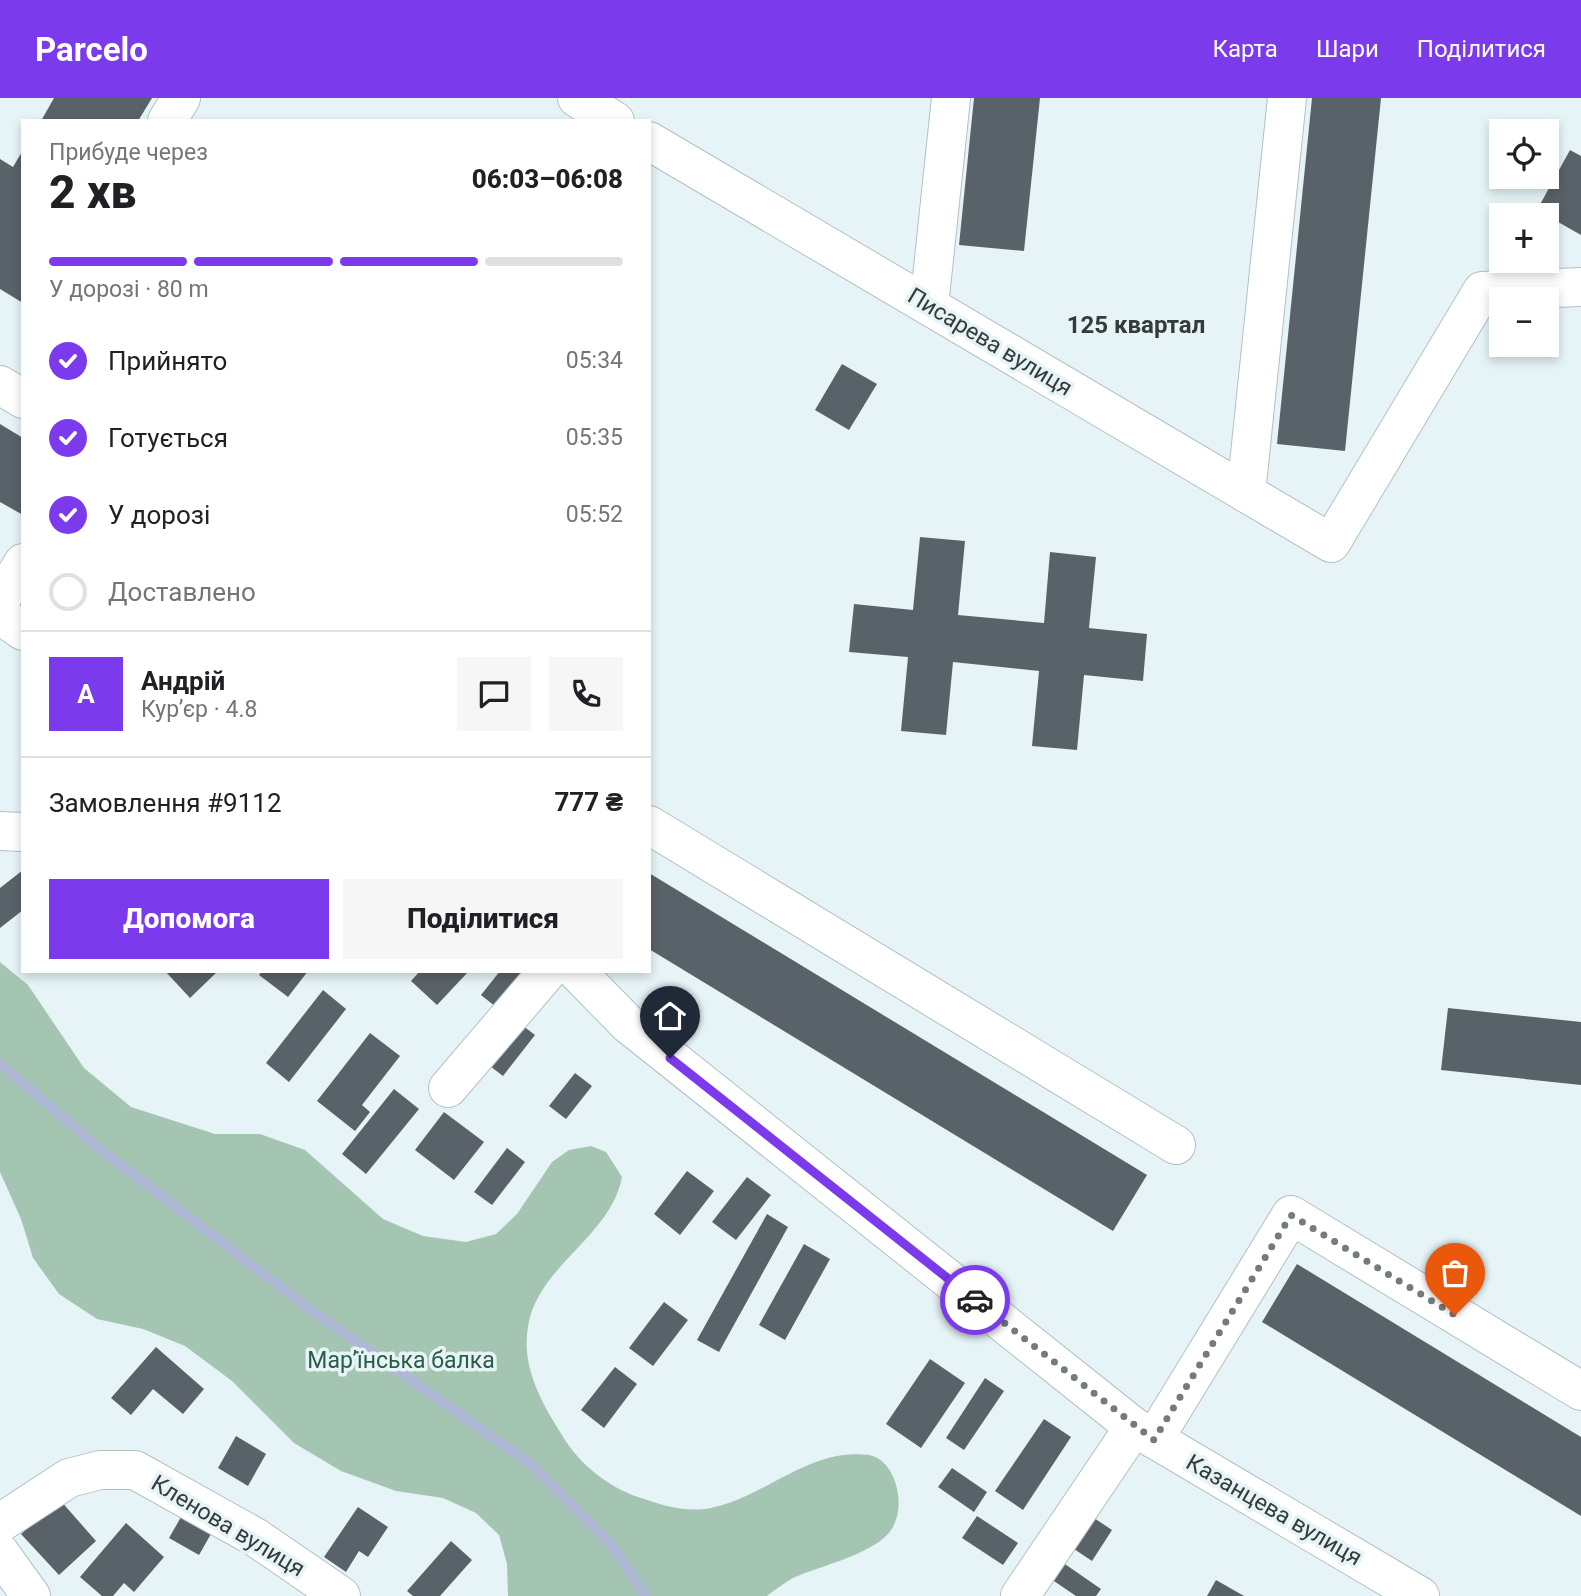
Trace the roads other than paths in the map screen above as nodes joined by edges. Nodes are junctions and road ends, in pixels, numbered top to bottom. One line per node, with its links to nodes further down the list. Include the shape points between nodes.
1 (181, 98): 4 (street)
2 (951, 98): 7 (street)
3 (1287, 98): 10 (street)
4 (168, 119)
5 (651, 142): 7 (street, Писарева вулиця)
6 (1581, 287): 10 (street, Писарева вулиця, via 1482,291 1331,543)
7 (929, 306): 10 (street, Писарева вулиця)
8 (0, 385): 9 (street)
9 (21, 398)
10 (1246, 493)
11 (21, 567): 12 (street)
12 (0, 601)
13 (0, 615): 14 (street)
14 (21, 630)
15 (651, 826): 21 (street)
16 (0, 831): 17 (street)
17 (21, 832)
18 (546, 973): 20 (street)
19 (578, 973): 23 (street, Казанцева вулиця, via 628,1024)
20 (448, 1088)
21 (1176, 1145)
22 (1581, 1391): 23 (street, via 1291,1215)
23 (1144, 1433): 28 (street); 29 (street, Казанцева вулиця)
24 (0, 1523): 27 (street, Кленова вулиця, via 69,1478 100,1470 135,1470 255,1537)
25 (0, 1553): 26 (street)
26 (31, 1596)
27 (341, 1596)
28 (1020, 1596)
29 (1420, 1596)

